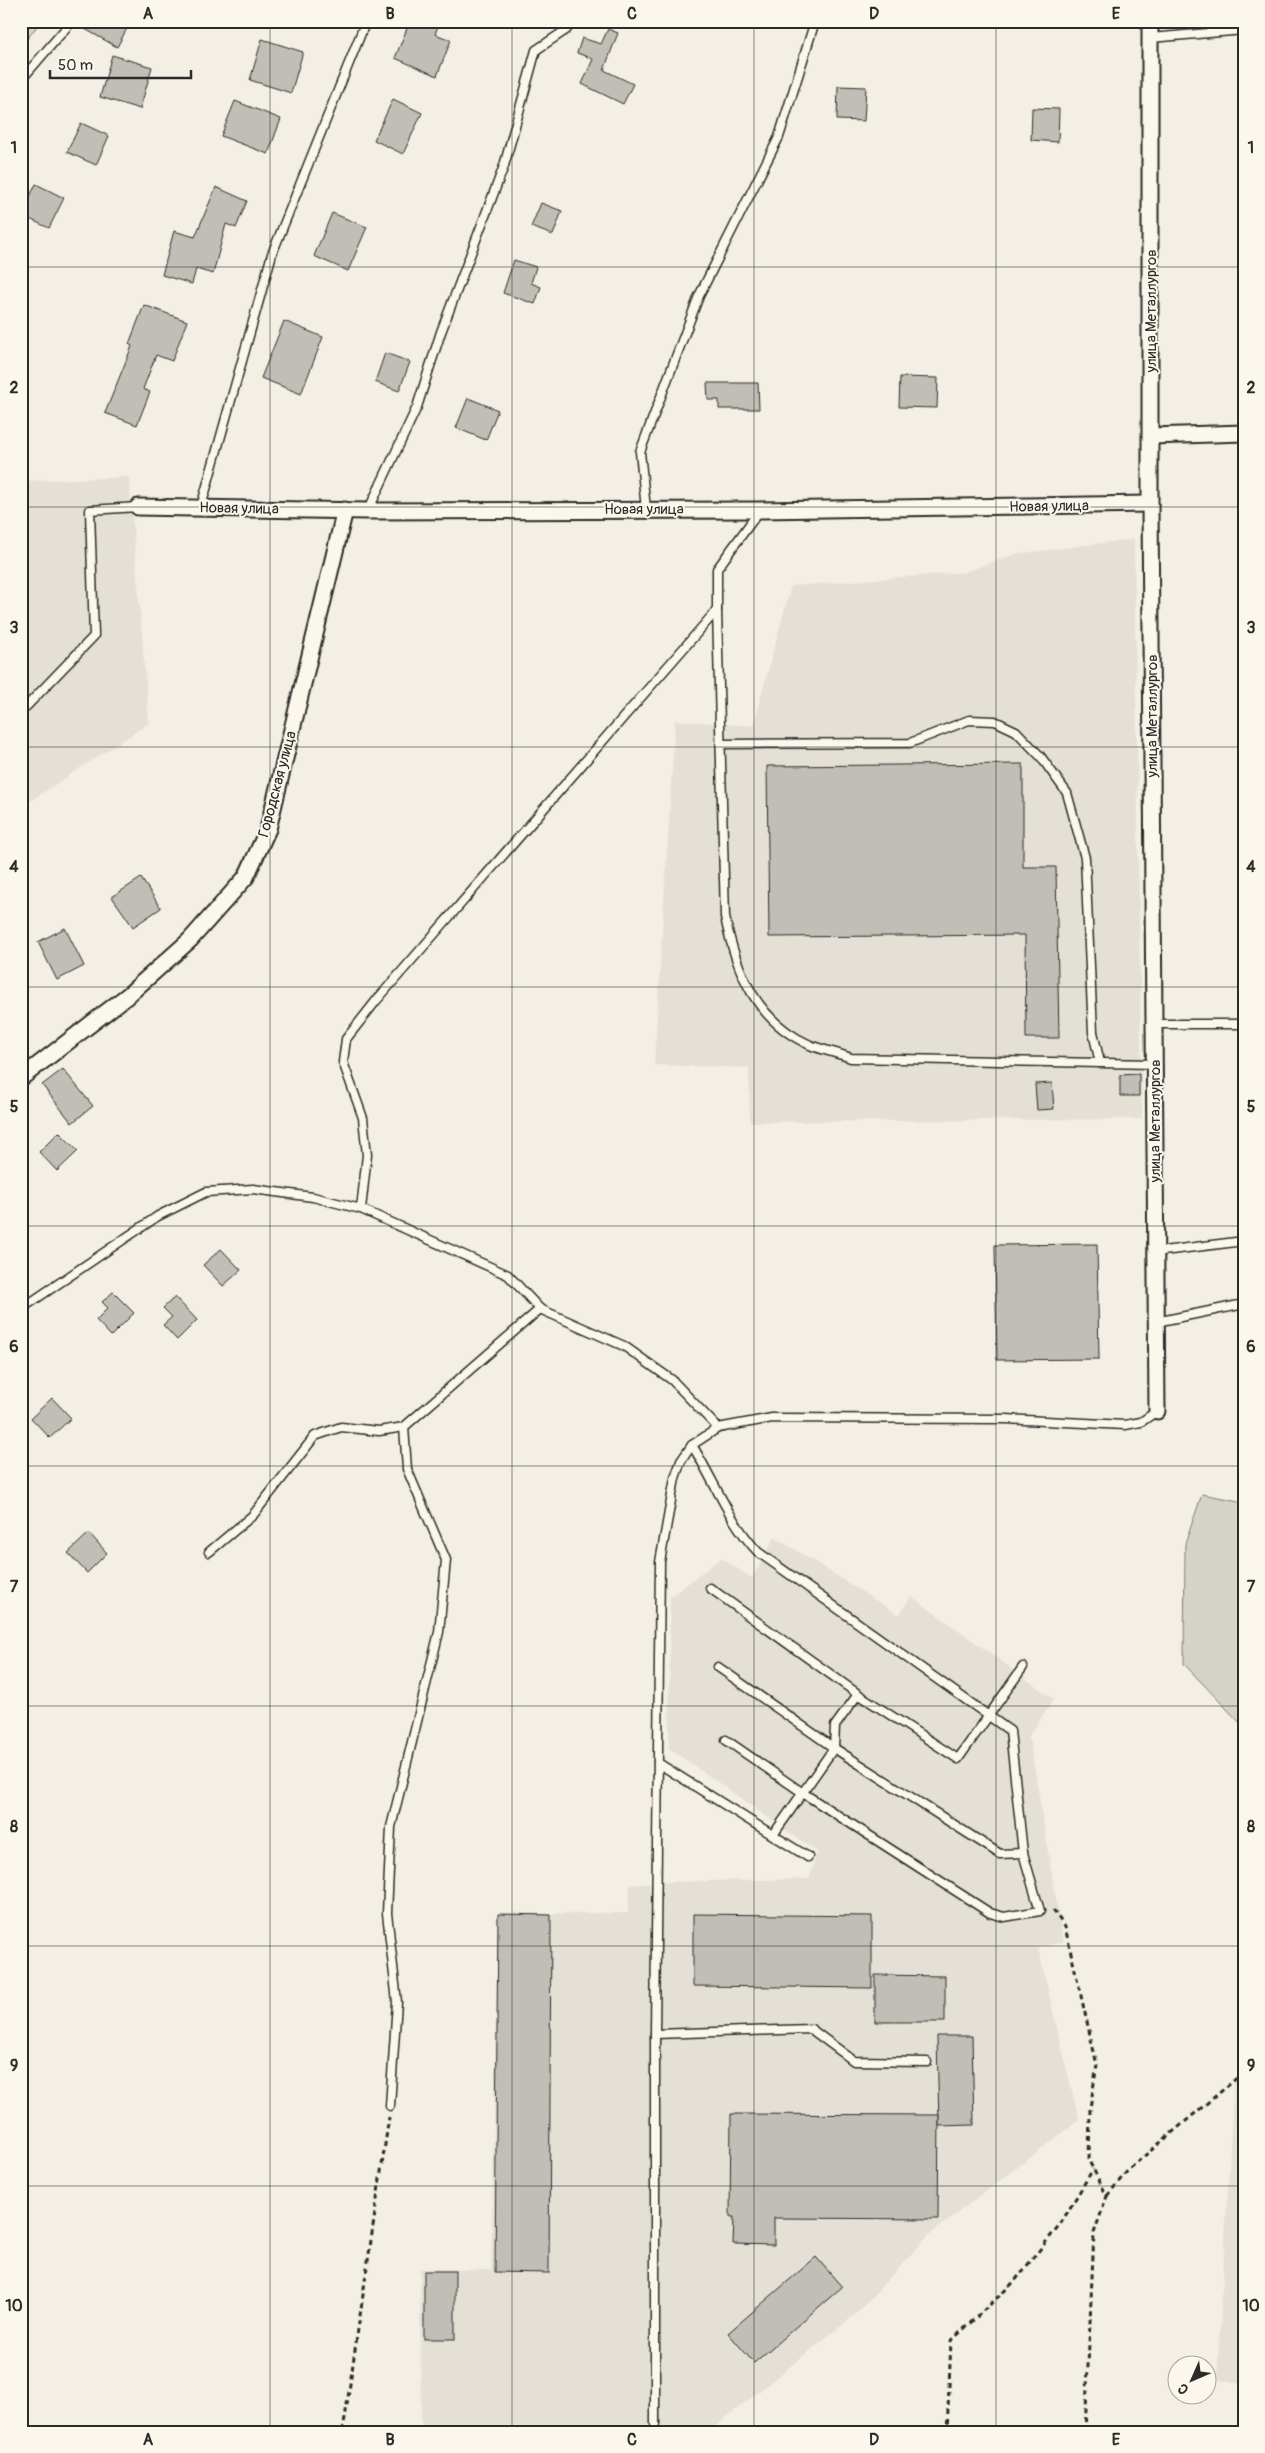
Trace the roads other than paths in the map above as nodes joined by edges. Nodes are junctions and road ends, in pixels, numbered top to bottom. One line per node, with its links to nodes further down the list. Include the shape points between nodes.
1 (72, 21): 8 (lane)
2 (366, 21): 13 (lane, via 272,254)
3 (573, 21): 17 (lane, via 566,30 536,50 504,166 441,332 417,407)
4 (815, 21): 14 (lane, via 779,137 699,296 640,452)
5 (1150, 21): 7 (street, улица Металлургов)
6 (1244, 30): 7 (lane)
7 (1150, 38): 10 (street, улица Металлургов)
8 (21, 80)
9 (1244, 433): 10 (street)
10 (1151, 436): 11 (street, улица Металлургов)
11 (1150, 504): 16 (street, Новая улица); 21 (street, улица Металлургов)
12 (138, 507): 13 (street, Новая улица); 19 (lane, via 90,510 94,636)
13 (201, 507): 15 (street, Новая улица)
14 (646, 509): 16 (street, Новая улица); 17 (street, Новая улица)
15 (345, 510): 17 (street, Новая улица); 25 (street, Городская улица, via 268,829 246,877 190,940 127,996)
16 (760, 510): 18 (lane, via 717,569)
17 (368, 511)
18 (717, 610): 20 (lane); 26 (lane, via 346,1039 343,1062 363,1118 367,1155)
19 (21, 712)
20 (721, 744): 23 (lane, via 726,917 732,953 750,992 774,1023 810,1045 850,1058); 23 (lane, via 910,743 969,720 995,721 1016,730 1067,793 1085,858 1093,1032)
21 (1154, 1024): 22 (lane); 24 (street, улица Металлургов)
22 (1244, 1024)
23 (1100, 1063): 24 (lane)
24 (1154, 1064): 28 (street, улица Металлургов)
25 (21, 1078)
26 (361, 1209): 30 (lane, via 313,1197 253,1189 206,1192 158,1216); 31 (lane, via 508,1275)
27 (1244, 1241): 28 (lane)
28 (1155, 1252): 32 (street, улица Металлургов)
29 (1244, 1304): 32 (lane)
30 (21, 1309)
31 (540, 1309): 34 (lane); 35 (lane, via 624,1346 672,1380)
32 (1156, 1322): 33 (street, улица Металлургов)
33 (1157, 1411): 35 (lane, via 1141,1422 1125,1425 1006,1419 772,1418)
34 (404, 1427): 37 (lane, via 379,1431 341,1428 315,1436 253,1516); 52 (lane, via 407,1469 446,1560 439,1632 391,1827 387,1913 397,2002)
35 (718, 1428): 36 (lane)
36 (692, 1445): 42 (lane, via 728,1513 758,1552); 45 (lane, via 675,1478 660,1562)
37 (209, 1552)
38 (710, 1588): 41 (lane)
39 (718, 1667): 44 (lane)
40 (1023, 1667): 42 (lane)
41 (858, 1694): 42 (lane, via 958,1759); 44 (lane, via 835,1726)
42 (989, 1716): 48 (lane, via 1010,1731)
43 (726, 1740): 46 (lane)
44 (834, 1748): 46 (lane); 48 (lane, via 1000,1854)
45 (658, 1763): 47 (lane); 50 (lane)
46 (802, 1793): 47 (lane); 48 (lane, via 990,1914 1004,1917 1040,1911)
47 (772, 1835): 49 (lane)
48 (1023, 1853)
49 (808, 1857)
50 (655, 2034): 51 (lane, via 811,2029 854,2061); 53 (lane)
51 (927, 2062)
52 (390, 2106)
53 (655, 2424)

